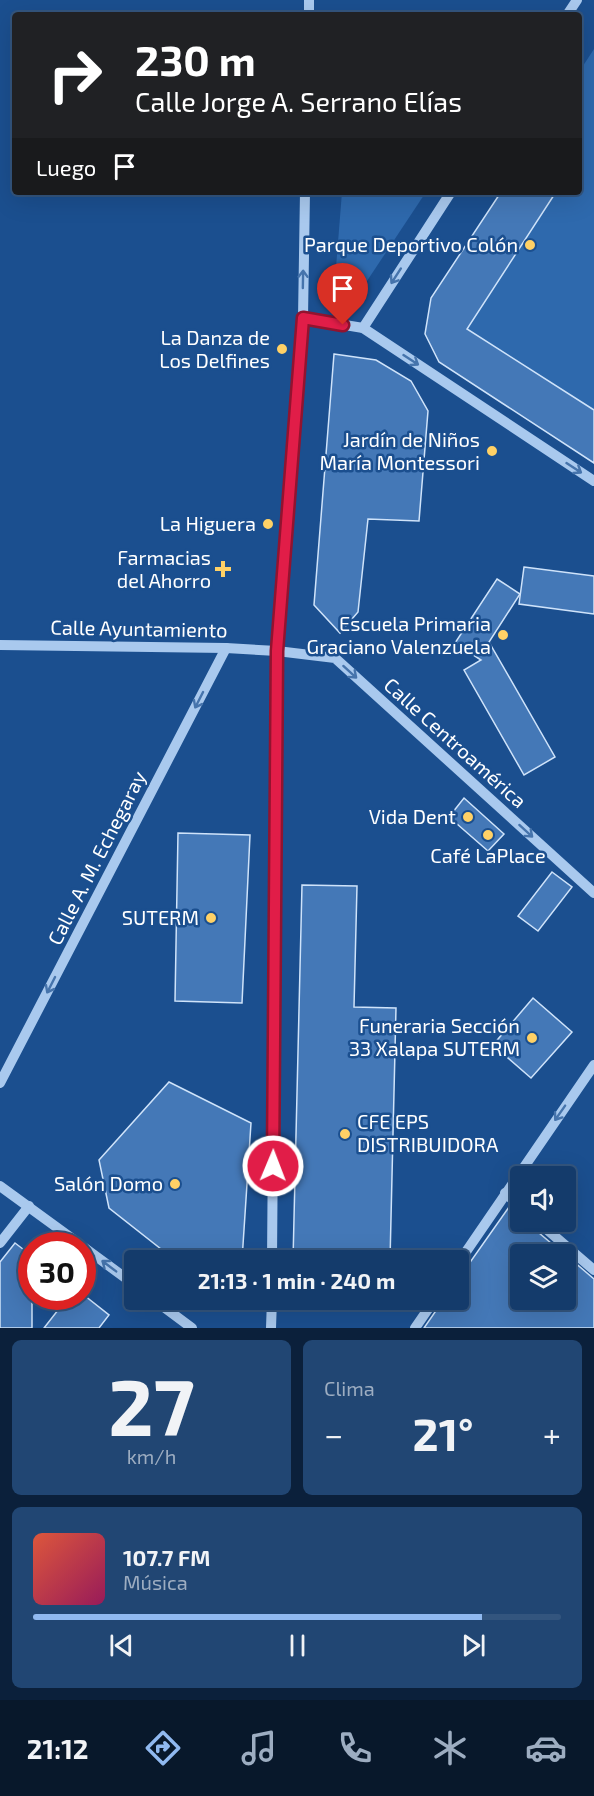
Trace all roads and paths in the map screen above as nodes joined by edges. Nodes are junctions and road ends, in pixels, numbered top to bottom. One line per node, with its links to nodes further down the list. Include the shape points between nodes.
1 (305, 195): 3 (street, one-way to 1)
2 (450, 195): 4 (street, one-way to 4)
3 (303, 318): 4 (street); 8 (street)
4 (363, 328): 5 (street, one-way to 5)
5 (594, 481)
6 (0, 645): 7 (street, Calle Ayuntamiento)
7 (226, 648): 8 (street, Calle Ayuntamiento); 11 (street, Calle A. M. Echegaray, one-way to 11)
8 (277, 651): 9 (street, Calle Centroamérica, one-way to 9, via 335,658); 19 (street)
9 (594, 893)
10 (594, 1065): 13 (street, one-way to 13)
11 (0, 1083)
12 (0, 1186): 15 (street)
13 (505, 1193): 14 (street); 20 (street)
14 (510, 1197)
15 (28, 1206): 16 (street); 18 (street)
16 (63, 1232)
17 (550, 1232): 22 (street)
18 (0, 1243)
19 (272, 1250)
20 (467, 1250)
21 (96, 1256): 23 (street, one-way to 21)
22 (594, 1270)
23 (124, 1277)
24 (168, 1310): 27 (street)
25 (272, 1310): 28 (street)
26 (428, 1310): 29 (street)
27 (192, 1328)
28 (271, 1328)
29 (416, 1328)

